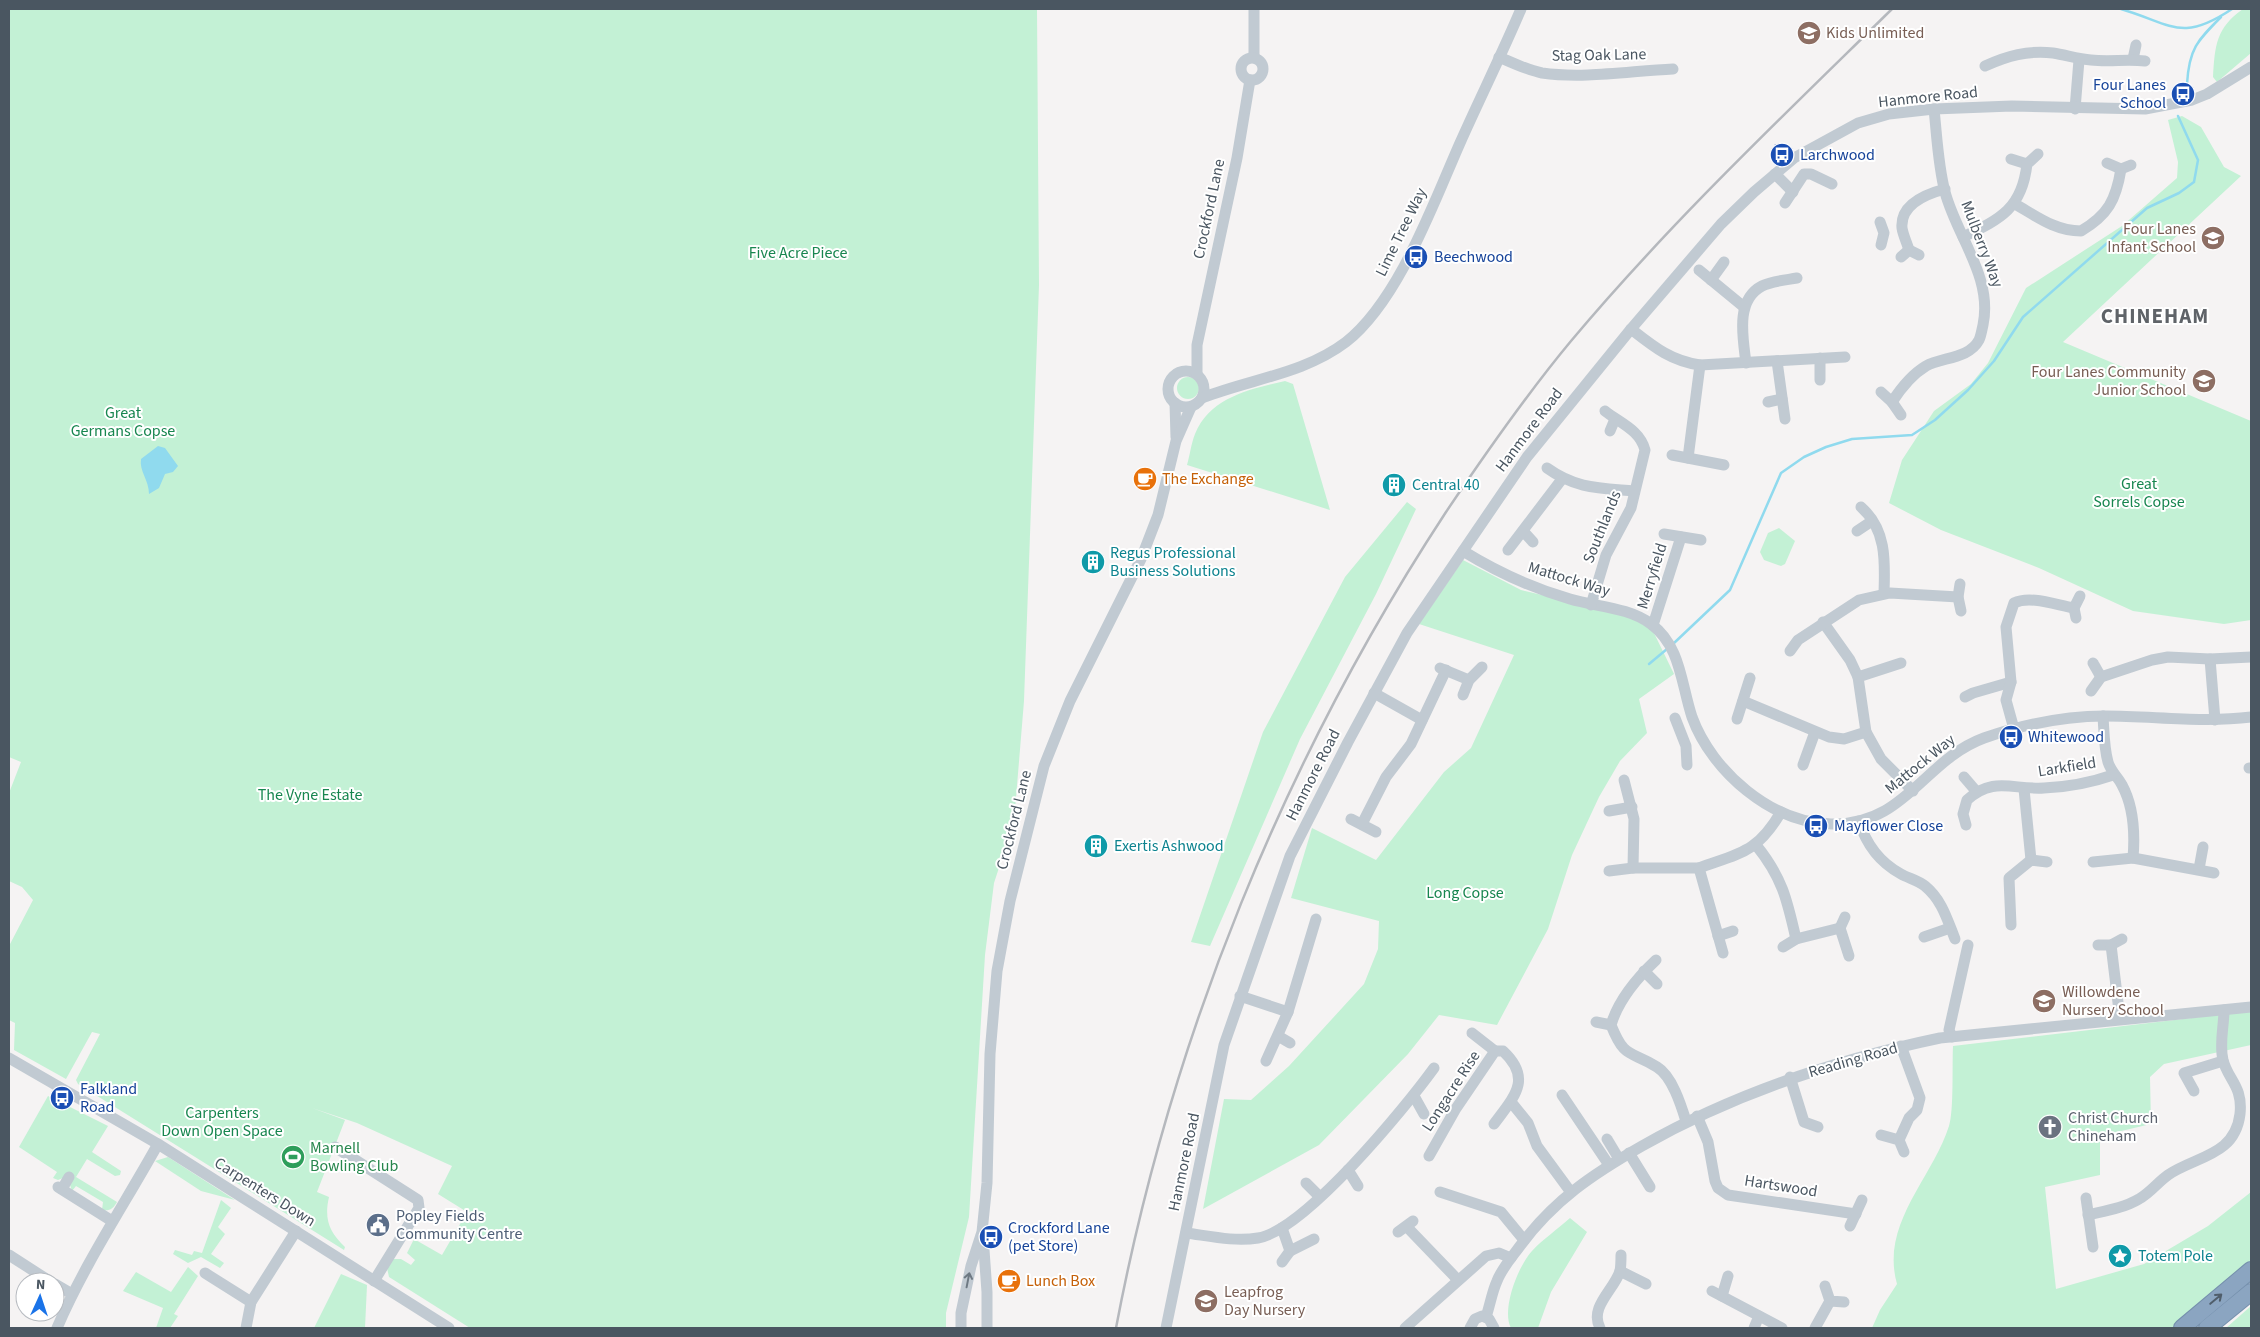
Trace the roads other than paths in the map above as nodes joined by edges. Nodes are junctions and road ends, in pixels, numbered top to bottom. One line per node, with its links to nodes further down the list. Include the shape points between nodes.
1 (1254, 9): 7 (street, Crockford Lane)
2 (1521, 9): 6 (street, Lime Tree Way)
3 (2002, 45): 5 (street)
4 (2136, 45): 8 (street, via 2139,60)
5 (2008, 56): 8 (street, via 2053,53); 9 (street)
6 (1499, 57): 11 (street, Stag Oak Lane, via 1542,73 1571,75); 44 (street, Lime Tree Way, via 1396,281 1373,315 1346,342 1312,362 1280,375)
7 (1254, 58): 12 (street, Crockford Lane, via 1260,61 1263,71 1260,77); 12 (street, Crockford Lane, via 1244,60 1240,67)
8 (2079, 60): 14 (street)
9 (1985, 66)
10 (2251, 68): 14 (street, Hanmore Road, via 2207,94 2173,105 2145,109)
11 (1673, 69)
12 (1250, 80): 35 (street, Crockford Lane, via 1237,158)
13 (1934, 109): 14 (street, Hanmore Road, via 2012,106); 19 (street, Hanmore Road, via 1890,114 1858,123 1815,144); 21 (street, Mulberry Way)
14 (2075, 109)
15 (2038, 154): 18 (street)
16 (2011, 159): 18 (street)
17 (2107, 163): 24 (street, via 2126,167 2114,199 2104,214 2081,231 2046,223)
18 (2027, 164): 24 (street)
19 (1775, 174): 22 (street); 34 (street, Hanmore Road, via 1721,224)
20 (1832, 184): 22 (street, via 1804,174)
21 (1945, 189): 26 (street, via 1915,201 1906,212); 27 (street, Mulberry Way, via 1952,215)
22 (1793, 192): 23 (street)
23 (1786, 203)
24 (2015, 204): 27 (street, via 1998,220)
25 (1880, 222): 26 (street, via 1882,239)
26 (1902, 230): 28 (street)
27 (1963, 237): 49 (street, Mulberry Way, via 1984,286 1986,300 1979,339 1960,355 1928,365 1914,374)
28 (1910, 254)
29 (1724, 262): 31 (street)
30 (1699, 270): 31 (street)
31 (1711, 280): 33 (street)
32 (1801, 289): 33 (street, via 1796,274 1761,287)
33 (1744, 306): 39 (street)
34 (1631, 330): 40 (street, via 1657,350 1680,362); 73 (street, Hanmore Road, via 1527,457)
35 (1197, 345): 41 (street, Crockford Lane); 42 (street, Crockford Lane)
36 (1845, 357): 37 (street)
37 (1820, 358): 38 (street); 43 (street)
38 (1777, 361): 39 (street); 47 (street)
39 (1746, 363): 40 (street)
40 (1700, 365): 59 (street)
41 (1180, 373): 42 (street, via 1187,371); 50 (street, via 1169,384 1169,395)
42 (1200, 378): 44 (street, Lime Tree Way); 46 (street, via 1204,392)
43 (1820, 380)
44 (1228, 388): 46 (street, Lime Tree Way)
45 (1881, 392): 49 (street)
46 (1202, 398): 51 (street)
47 (1782, 399): 48 (street); 55 (street)
48 (1768, 402)
49 (1892, 402): 53 (street)
50 (1175, 403): 51 (street); 57 (street, Crockford Lane)
51 (1191, 407): 57 (street, Crockford Lane)
52 (1605, 411): 54 (street, Southlands)
53 (1901, 415)
54 (1615, 419): 56 (street); 63 (street, Southlands, via 1643,441 1645,450)
55 (1785, 419)
56 (1610, 431)
57 (1176, 441): 210 (street, Crockford Lane, via 1158,515 1141,558 1052,741 1010,901 992,1014 988,1178)
58 (1672, 454): 59 (street)
59 (1688, 458): 60 (street)
60 (1724, 465)
61 (1548, 468): 62 (street, Southlands)
62 (1562, 479): 63 (street, Southlands, via 1587,488); 66 (street)
63 (1634, 491): 78 (street, Southlands, via 1625,521 1606,555)
64 (1861, 507): 65 (street)
65 (1872, 521): 67 (street); 75 (street, via 1885,551)
66 (1523, 531): 71 (street); 72 (street)
67 (1857, 531)
68 (1664, 534): 69 (street, Merryfield)
69 (1681, 537): 70 (street, Merryfield); 81 (street, Merryfield)
70 (1702, 540)
71 (1533, 542)
72 (1508, 550)
73 (1463, 551): 78 (street, Mattock Way, via 1519,582); 97 (street, Hanmore Road, via 1407,634)
74 (1960, 584): 77 (street)
75 (1884, 593): 77 (street); 80 (street, via 1859,600)
76 (2080, 596): 95 (street, via 2075,613 2030,600 2014,603 2006,627)
77 (1958, 597): 79 (street)
78 (1591, 605): 81 (street, Mattock Way, via 1628,612)
79 (1960, 611)
80 (1823, 622): 82 (street, via 1794,635); 90 (street)
81 (1653, 625): 109 (street, Mattock Way, via 1674,651 1693,718)
82 (1790, 651)
83 (1881, 655): 89 (street)
84 (2251, 657): 85 (street)
85 (2210, 659): 91 (street, via 2168,657); 105 (street)
86 (1901, 663): 89 (street)
87 (2093, 664): 91 (street)
88 (1482, 667): 93 (street)
89 (1884, 668): 90 (street)
90 (1858, 677): 108 (street)
91 (2101, 677): 96 (street)
92 (1750, 678): 99 (street)
93 (1469, 680): 98 (street); 104 (street, via 1443,669)
94 (1971, 681): 95 (street, via 1969,695)
95 (2011, 682): 106 (street, via 2006,700)
96 (2091, 691)
97 (1374, 693): 104 (street); 156 (street, Hanmore Road, via 1290,856)
98 (1463, 695)
99 (1742, 701): 103 (street); 107 (street)
100 (2103, 716): 105 (street, Mattock Way); 106 (street, Mattock Way, via 2062,719); 113 (street, via 2106,752)
101 (2251, 717): 105 (street, Mattock Way)
102 (1675, 718): 110 (street)
103 (1737, 719)
104 (1422, 720): 124 (street, via 1411,744 1386,777)
105 (2215, 720)
106 (2014, 729): 117 (street, Mattock Way, via 1960,750)
107 (1815, 732): 108 (street, via 1844,739); 112 (street)
108 (1866, 732): 117 (street, via 1881,759)
109 (1705, 741): 110 (street); 121 (street, Mattock Way, via 1718,761 1749,793)
110 (1686, 746): 111 (street)
111 (1687, 765)
112 (1803, 766)
113 (2113, 775): 116 (street, Larkfield, via 2065,787); 129 (street, via 2122,784 2129,800)
114 (1964, 777): 118 (street)
115 (1624, 780): 119 (street)
116 (2024, 789): 118 (street, Larkfield, via 2001,785); 130 (street, Larkfield)
117 (1913, 791): 123 (street, Mattock Way, via 1887,811)
118 (1976, 791): 125 (street, Larkfield, via 1966,800 1963,814)
119 (1632, 807): 120 (street); 133 (street)
120 (1609, 811)
121 (1781, 812): 123 (street, Mattock Way, via 1830,824); 127 (street, via 1768,834)
122 (1351, 819): 124 (street)
123 (1859, 821): 144 (street, via 1865,840 1886,865 1924,884 1944,911 1952,934)
124 (1362, 824): 126 (street)
125 (1966, 825)
126 (1376, 832)
127 (1756, 844): 134 (street); 145 (street, via 1778,875)
128 (2203, 847): 135 (street)
129 (2133, 858): 132 (street); 135 (street)
130 (2031, 860): 131 (street); 140 (street, via 2009,878)
131 (2047, 862)
132 (2093, 862)
133 (1633, 868): 134 (street); 136 (street)
134 (1698, 868): 143 (street)
135 (2199, 869): 137 (street)
136 (1609, 871)
137 (2214, 873)
138 (1845, 917): 141 (street)
139 (1316, 919): 159 (street)
140 (2011, 925)
141 (1840, 928): 145 (street); 152 (street)
142 (1732, 931): 143 (street)
143 (1718, 936): 151 (street)
144 (1924, 937)
145 (1796, 938): 150 (street)
146 (2122, 939): 149 (street)
147 (1968, 945): 165 (street, via 1950,1030)
148 (2098, 945): 149 (street)
149 (2111, 945): 160 (street)
150 (1783, 947)
151 (1723, 952)
152 (1849, 956)
153 (1656, 960): 154 (street)
154 (1644, 971): 155 (street); 162 (street)
155 (1657, 984)
156 (1240, 996): 159 (street); 211 (street, Hanmore Road, via 1224,1045)
157 (2251, 1007): 158 (street, Reading Road)
158 (2224, 1010): 160 (street, Reading Road); 171 (street)
159 (1288, 1012): 164 (street)
160 (2120, 1019): 165 (street, Reading Road)
161 (1596, 1022): 162 (street)
162 (1611, 1025): 181 (street, via 1623,1049 1657,1067 1665,1075)
163 (1472, 1033): 168 (street, Longacre Rise)
164 (1278, 1036): 166 (street); 170 (street)
165 (1952, 1036): 167 (street, Reading Road)
166 (1290, 1042)
167 (1901, 1046): 173 (street, Reading Road); 186 (street, via 1920,1098 1917,1110 1909,1118)
168 (1496, 1052): 177 (street, Longacre Rise, via 1504,1051 1518,1066 1518,1086); 190 (street, Longacre Rise, via 1455,1110)
169 (9, 1058): 187 (street, Carpenters Down)
170 (1266, 1061)
171 (2223, 1061): 174 (street, via 2184,1073); 179 (street, via 2238,1088)
172 (1434, 1068): 176 (street)
173 (1790, 1077): 180 (street, Reading Road); 183 (street, via 1802,1126)
174 (2194, 1091)
175 (1562, 1095): 192 (street)
176 (1414, 1096): 178 (street); 193 (street)
177 (1510, 1102): 182 (street, Longacre Rise); 198 (street, via 1528,1123 1537,1146)
178 (1424, 1114)
179 (2246, 1114): 204 (street, via 2220,1150 2167,1175 2139,1199)
180 (1697, 1116): 181 (street, Reading Road); 203 (street, Hartswood, via 1708,1142 1715,1181 1718,1188 1728,1195)
181 (1686, 1121): 191 (street, Reading Road)
182 (1494, 1124)
183 (1818, 1127)
184 (1881, 1135): 186 (street)
185 (1607, 1139): 191 (street)
186 (1899, 1140): 189 (street)
187 (158, 1144): 205 (street); 209 (street, Carpenters Down)
188 (335, 1147): 226 (street, via 418,1200 419,1208)
189 (1904, 1152)
190 (1434, 1153)
191 (1624, 1156): 192 (street, Reading Road); 197 (street)
192 (1609, 1165): 198 (street, Reading Road)
193 (1348, 1170): 196 (street); 200 (street)
194 (69, 1177): 205 (street, via 60,1188)
195 (1306, 1183): 200 (street)
196 (1358, 1186)
197 (1650, 1187)
198 (1570, 1191): 213 (street, Reading Road)
199 (1440, 1192): 213 (street, via 1501,1212)
200 (1319, 1196): 208 (street)
201 (2086, 1198): 204 (street)
202 (1862, 1200): 203 (street)
203 (1856, 1214): 206 (street)
204 (2088, 1215): 214 (street)
205 (112, 1221): 231 (street)
206 (1850, 1226)
207 (1406, 1227): 225 (street)
208 (1282, 1228): 211 (street, via 1258,1238 1242,1239); 215 (street)
209 (296, 1231): 226 (street, Carpenters Down); 233 (street)
210 (982, 1232): 240 (street, Crockford Lane, one-way to 210, via 971,1266); 241 (street, Crockford Lane)
211 (1186, 1233): 242 (street, Hanmore Road)
212 (1314, 1239): 215 (street)
213 (1524, 1240): 218 (street, Reading Road)
214 (2093, 1247)
215 (1290, 1251): 219 (street)
216 (9, 1255): 222 (street)
217 (1621, 1255): 221 (street)
218 (1511, 1258): 225 (street, via 1499,1253 1486,1256); 235 (street, Reading Road, via 1497,1280)
219 (1282, 1262)
220 (2251, 1270): 250 (highway, one-way to 220)
221 (1620, 1271): 227 (street); 246 (street, via 1599,1308 1596,1317)
222 (35, 1272)
223 (205, 1273): 233 (street)
224 (1728, 1276): 236 (street, via 1717,1293)
225 (1458, 1280): 243 (street)
226 (374, 1281): 239 (street, Carpenters Down)
227 (1646, 1284)
228 (1825, 1286): 232 (street)
229 (65, 1290): 231 (street)
230 (2251, 1292): 251 (highway)
231 (72, 1294): 237 (street)
232 (1830, 1301): 234 (street); 249 (street)
233 (251, 1302): 238 (street)
234 (1844, 1302)
235 (1486, 1317): 244 (street, via 1475,1319); 245 (street)
236 (1761, 1317): 247 (street); 248 (street)
237 (57, 1328)
238 (246, 1328)
239 (449, 1328)
240 (960, 1328)
241 (987, 1328)
242 (1166, 1328)
243 (1405, 1328)
244 (1470, 1328)
245 (1494, 1328)
246 (1600, 1328)
247 (1754, 1328)
248 (1782, 1328)
249 (1815, 1328)
250 (2182, 1328)
251 (2207, 1328)

